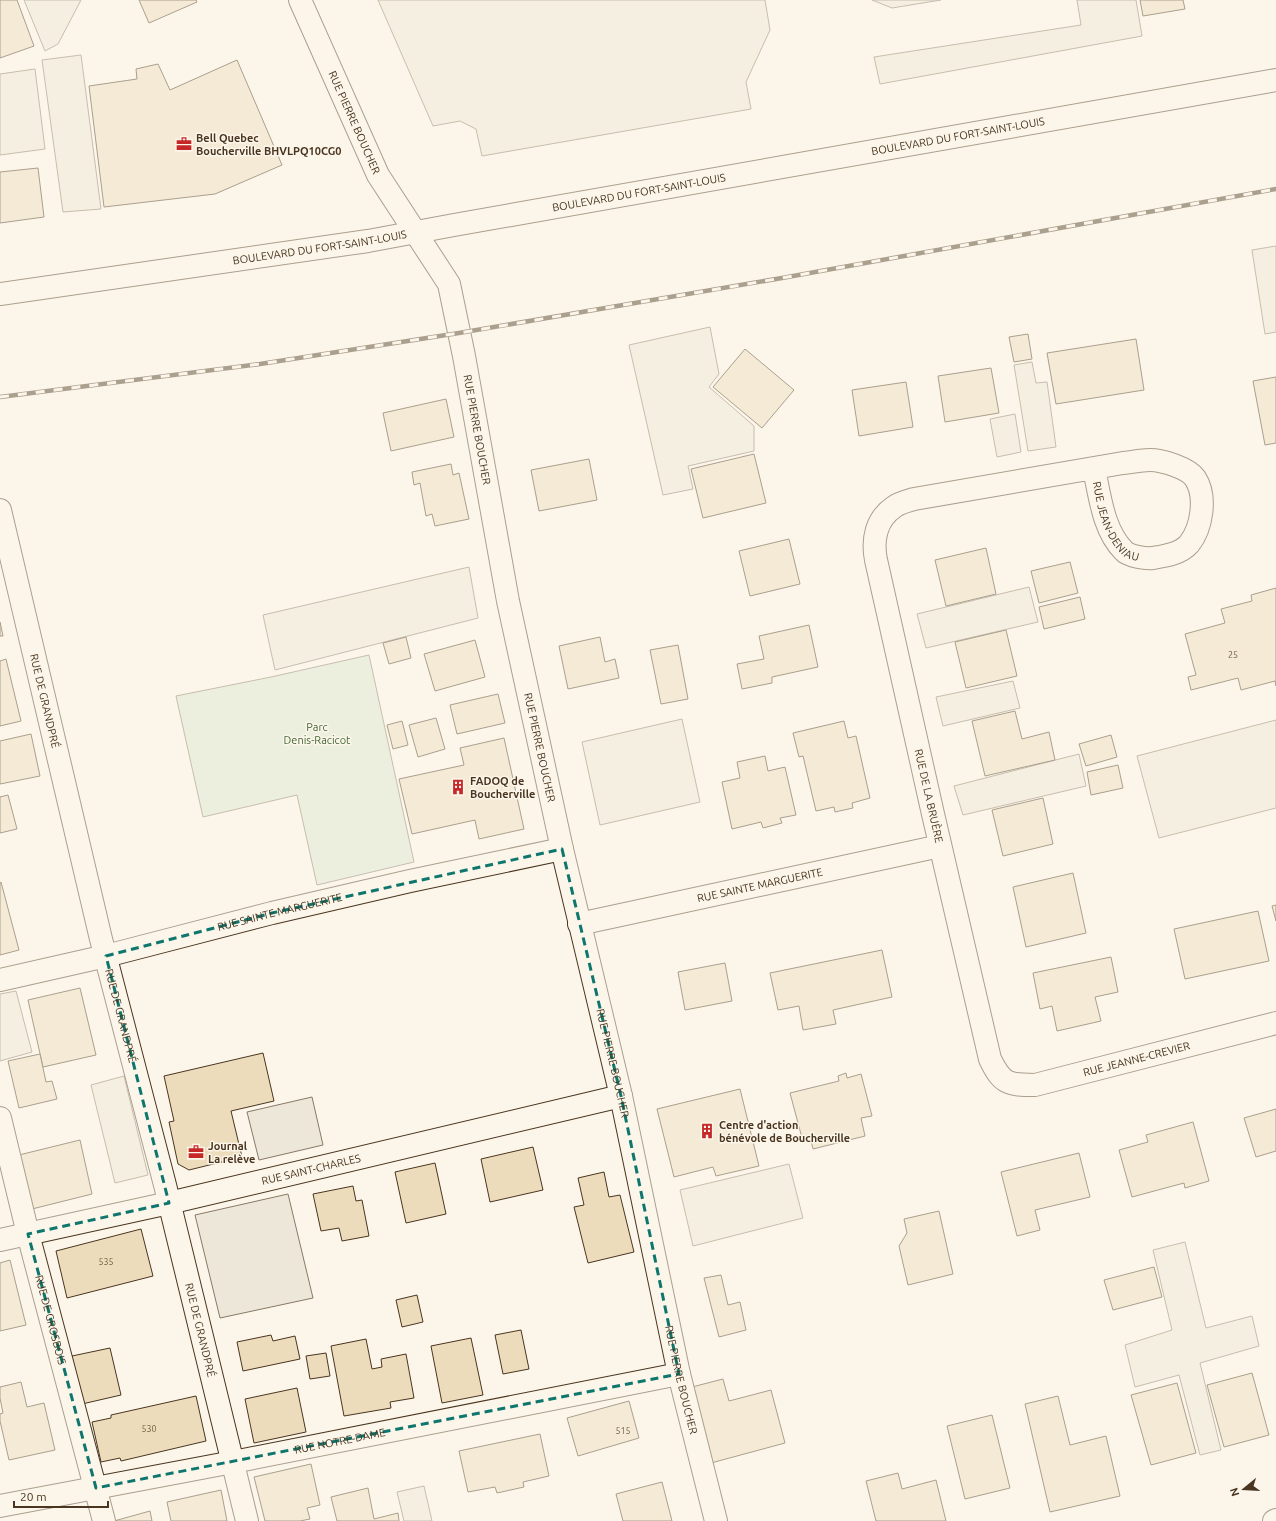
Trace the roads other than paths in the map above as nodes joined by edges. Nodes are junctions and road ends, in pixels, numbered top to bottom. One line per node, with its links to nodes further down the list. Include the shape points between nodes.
1 (300, 0): 3 (street, RUE PIERRE BOUCHER, via 378,175)
2 (1276, 80): 3 (street, BOULEVARD DU FORT-SAINT-LOUIS)
3 (415, 232): 4 (street, BOULEVARD DU FORT-SAINT-LOUIS, via 230,262); 9 (street, RUE PIERRE BOUCHER, via 449,284 508,600)
4 (0, 294)
5 (1094, 469): 5 (street, RUE JEAN-DENIAU, via 1111,534 1125,552 1146,558 1171,555 1188,544 1200,524 1202,498 1194,477 1177,466 1151,460); 7 (street, RUE JEAN-DENIAU, via 914,499 895,506)
6 (0, 510): 11 (street, RUE DE GRANDPRÉ)
7 (883, 516): 8 (street, RUE DE LA BRUÈRE, via 875,532 875,552)
8 (940, 846): 10 (street, RUE SAINTE MARGUERITE); 14 (street, RUE DE LA BRUÈRE, via 990,1059)
9 (562, 849): 10 (street, RUE PIERRE BOUCHER); 11 (street, RUE SAINTE MARGUERITE, via 410,881)
10 (579, 924): 15 (street, RUE PIERRE BOUCHER)
11 (106, 956): 12 (street, RUE SAINTE MARGUERITE); 17 (street, RUE DE GRANDPRÉ)
12 (0, 980)
13 (1276, 1023): 14 (street, RUE JEANNE-CREVIER, via 1035,1085 1014,1085)
14 (998, 1075)
15 (621, 1096): 17 (street, RUE SAINT-CHARLES); 20 (street, RUE PIERRE BOUCHER)
16 (0, 1118): 18 (street, RUE DE GROSBOIS)
17 (169, 1203): 18 (street, RUE SAINT-CHARLES); 21 (street, RUE DE GRANDPRÉ)
18 (28, 1234): 19 (street, RUE SAINT-CHARLES); 22 (street, RUE DE GROSBOIS)
19 (0, 1240)
20 (679, 1374): 21 (street, RUE NOTRE-DAME); 26 (street, RUE PIERRE BOUCHER)
21 (233, 1462): 22 (street, RUE NOTRE-DAME); 25 (street, RUE DE GRANDPRÉ)
22 (96, 1488): 23 (street, RUE NOTRE-DAME); 24 (street, RUE DE GROSBOIS)
23 (0, 1506)
24 (104, 1521)
25 (247, 1521)
26 (716, 1521)

